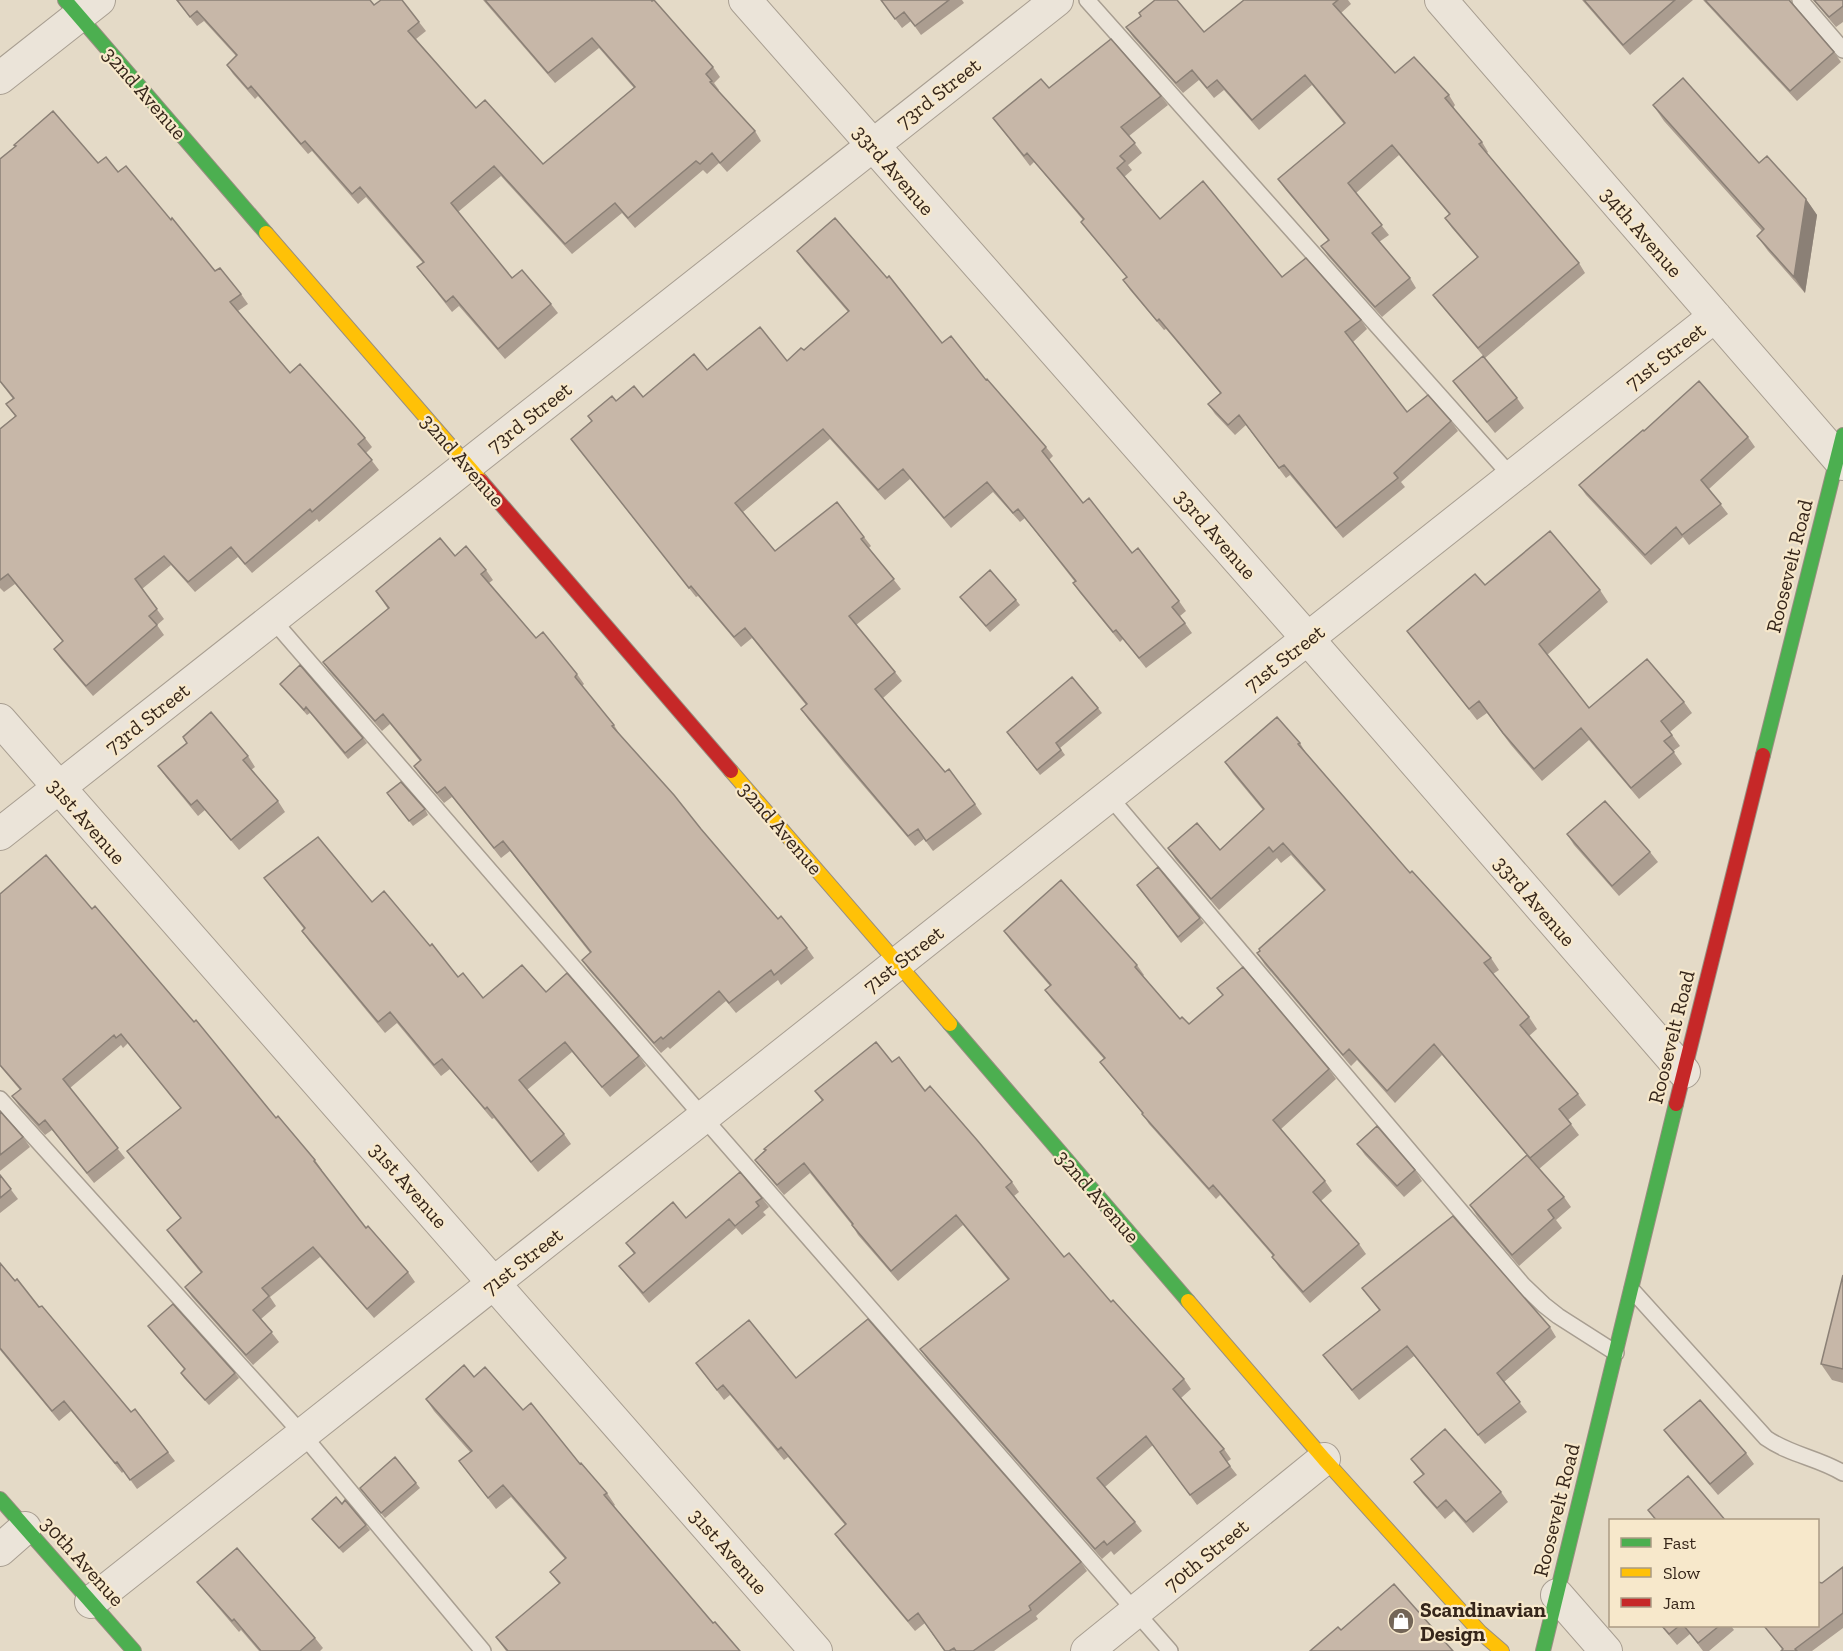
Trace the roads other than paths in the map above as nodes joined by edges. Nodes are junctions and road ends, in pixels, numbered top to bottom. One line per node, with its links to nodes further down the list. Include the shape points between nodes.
1 (745, 0): 9 (street, 33rd Avenue)
2 (1057, 0): 9 (street, 73rd Street)
3 (1086, 0): 13 (lane)
4 (1441, 0): 10 (street, 34th Avenue)
5 (1800, 0): 7 (lane)
6 (81, 5): 8 (street); 12 (street, 32nd Avenue)
7 (1843, 50)
8 (0, 78)
9 (872, 146): 12 (street, 73rd Street); 15 (street, 33rd Avenue)
10 (1715, 316): 11 (street, 34th Avenue); 13 (street, 71st Street)
11 (1841, 453): 21 (street, Roosevelt Road)
12 (467, 465): 14 (street, 73rd Street); 20 (street, 32nd Avenue)
13 (1512, 477): 15 (street, 71st Street)
14 (272, 619): 17 (street, 73rd Street); 23 (lane)
15 (1308, 639): 18 (street, 71st Street); 21 (street, 33rd Avenue)
16 (0, 720): 17 (street, 31st Avenue)
17 (58, 788): 19 (street, 73rd Street); 24 (street, 31st Avenue)
18 (1109, 796): 20 (street, 71st Street); 26 (lane, via 1522,1285 1558,1316)
19 (0, 834)
20 (898, 964): 23 (street, 71st Street); 28 (street, 32nd Avenue)
21 (1683, 1072): 25 (street, Roosevelt Road)
22 (0, 1099): 27 (lane)
23 (704, 1117): 24 (street, 71st Street); 35 (lane)
24 (495, 1283): 27 (street, 71st Street); 38 (street, 31st Avenue)
25 (1631, 1289): 26 (street, Roosevelt Road); 29 (lane, via 1766,1438)
26 (1616, 1353): 33 (street, Roosevelt Road)
27 (303, 1435): 34 (street, 71st Street); 37 (lane)
28 (1324, 1459): 35 (street, 70th Street); 41 (street, 32nd Avenue, via 1480,1632)
29 (1843, 1473)
30 (0, 1499): 31 (street, 30th Avenue)
31 (25, 1528): 32 (street); 34 (street, 30th Avenue)
32 (0, 1550)
33 (1557, 1595): 42 (street, Roosevelt Road); 43 (street)
34 (91, 1602): 36 (street, 30th Avenue)
35 (1137, 1611): 39 (street, 70th Street); 40 (lane)
36 (134, 1651)
37 (483, 1651)
38 (816, 1651)
39 (1087, 1651)
40 (1170, 1651)
41 (1502, 1651)
42 (1544, 1651)
43 (1606, 1651)

